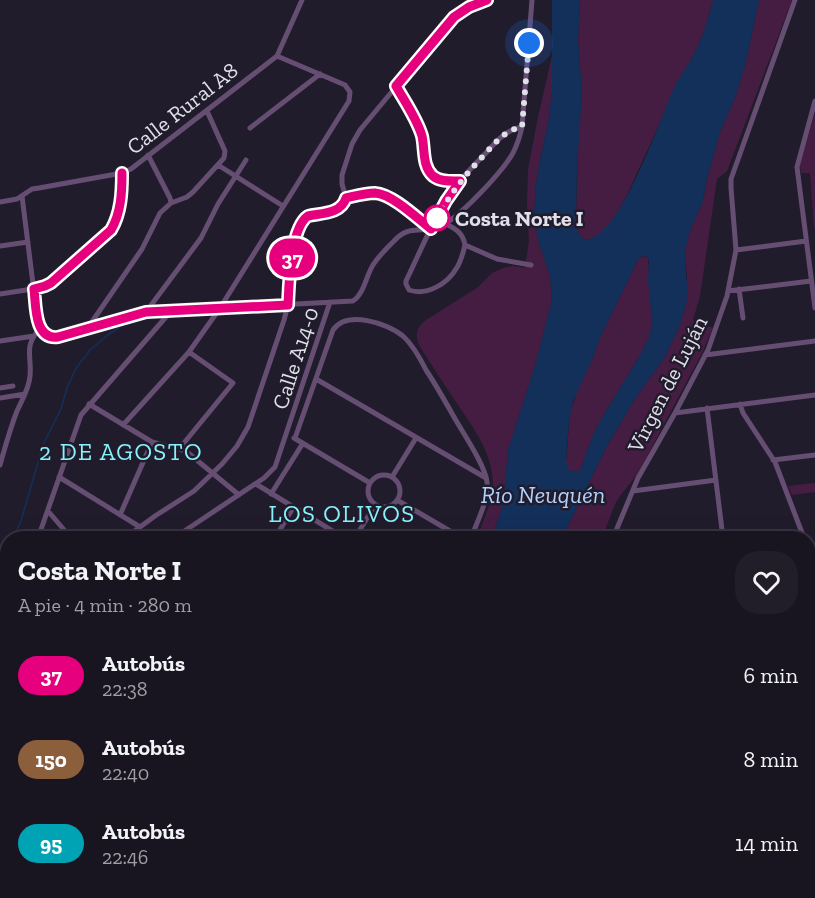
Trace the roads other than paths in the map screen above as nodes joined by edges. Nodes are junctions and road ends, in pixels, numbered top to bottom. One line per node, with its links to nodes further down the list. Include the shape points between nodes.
1 (302, 0): 5 (street)
2 (487, 0): 7 (street, via 454,17)
3 (532, 0): 10 (street, Calle A14-0)
4 (795, 0): 29 (street, Virgen de Luján, via 732,174)
5 (277, 56): 6 (street); 9 (street, Calle Rural A8)
6 (320, 74): 11 (street); 22 (street, via 345,85 349,101)
7 (396, 86): 17 (street, via 421,132 430,172 439,179); 19 (street, via 352,144 342,175)
8 (815, 101): 25 (street, via 797,167)
9 (207, 111): 12 (street, Calle Rural A8); 14 (street, via 225,151)
10 (522, 127): 17 (street, via 500,138); 23 (street, Calle A14-0, via 516,148 504,165)
11 (250, 128)
12 (148, 156): 15 (street, Calle Rural A8); 21 (street)
13 (246, 160): 16 (street)
14 (218, 165): 16 (street); 21 (street, via 194,192)
15 (122, 173): 18 (street, Calle Rural A8, via 32,189); 32 (street, via 118,213 111,230 51,283)
16 (236, 177): 22 (street); 41 (street, via 201,238)
17 (460, 181): 24 (street)
18 (22, 196): 20 (street, Calle Rural A8); 26 (street)
19 (346, 198): 24 (street, via 376,193 385,196); 37 (street, via 337,210 308,216 301,222 291,262)
20 (0, 202)
21 (171, 203): 44 (street, via 160,213 142,249)
22 (283, 206): 38 (street)
23 (446, 224): 24 (street, Calle A14-0); 27 (street, via 461,233)
24 (431, 229): 27 (street, via 406,280 410,290 426,291 445,281 456,268); 36 (street, Calle A14-0, via 404,232 377,259 356,300)
25 (806, 241): 29 (street); 31 (street)
26 (28, 242): 28 (street); 32 (street)
27 (465, 245): 30 (street, via 497,259)
28 (0, 246)
29 (736, 250): 34 (street, Virgen de Luján)
30 (531, 265)
31 (812, 277): 33 (street); 39 (street)
32 (34, 289): 35 (street); 43 (street)
33 (739, 289): 34 (street); 42 (street)
34 (728, 291): 49 (street, Virgen de Luján)
35 (0, 294)
36 (330, 302): 37 (street); 61 (street, Calle A14-0)
37 (288, 305): 38 (street); 70 (street, via 248,427)
38 (220, 308): 40 (street); 48 (street)
39 (815, 308)
40 (172, 310): 41 (street); 56 (street)
41 (146, 312): 44 (street)
42 (742, 318)
43 (40, 328): 44 (street, via 53,337); 45 (street)
44 (87, 329)
45 (34, 336): 46 (street); 53 (street)
46 (0, 341)
47 (815, 341): 49 (street)
48 (189, 352): 60 (street); 66 (street, via 233,383)
49 (705, 355): 59 (street, Virgen de Luján)
50 (316, 379): 62 (street); 63 (street); 73 (street, via 333,330 341,322 366,320 397,332 417,352)
51 (13, 386): 52 (street)
52 (0, 388)
53 (25, 394): 55 (street); 69 (street)
54 (815, 395): 57 (street)
55 (0, 398)
56 (89, 404): 60 (street); 71 (street, via 77,423)
57 (740, 404): 58 (street); 68 (street)
58 (707, 408): 59 (street); 74 (street)
59 (675, 412): 77 (street, Virgen de Luján)
60 (123, 425): 64 (street)
61 (287, 433): 62 (street); 76 (street, Calle A14-0, via 275,467)
62 (295, 438): 65 (street)
63 (416, 438): 72 (street); 73 (street)
64 (152, 442): 66 (street); 84 (street)
65 (303, 443): 75 (street); 78 (street)
66 (179, 449): 70 (street)
67 (815, 454): 68 (street)
68 (773, 460): 97 (street)
69 (0, 465)
70 (213, 473): 79 (street); 85 (street, via 187,496)
71 (59, 477): 83 (street); 84 (street)
72 (392, 477): 75 (street, via 382,475); 80 (street, via 399,485)
73 (487, 479): 94 (street, via 487,493)
74 (716, 480): 77 (street); 96 (street)
75 (370, 483): 81 (street, via 368,494)
76 (256, 484): 78 (street); 79 (street, Calle A14-0)
77 (633, 491): 95 (street, Virgen de Luján)
78 (271, 494): 82 (street)
79 (239, 495): 89 (street, Calle A14-0)
80 (397, 500): 81 (street, via 389,506); 93 (street)
81 (375, 505): 92 (street)
82 (293, 508): 90 (street); 91 (street)
83 (48, 511): 86 (street); 87 (street)
84 (120, 515): 85 (street)
85 (140, 527): 88 (street)
86 (41, 531)
87 (65, 531)
88 (135, 531)
89 (185, 531)
90 (279, 531)
91 (332, 531)
92 (359, 531)
93 (450, 531)
94 (474, 531)
95 (616, 531)
96 (722, 531)
97 (801, 531)

